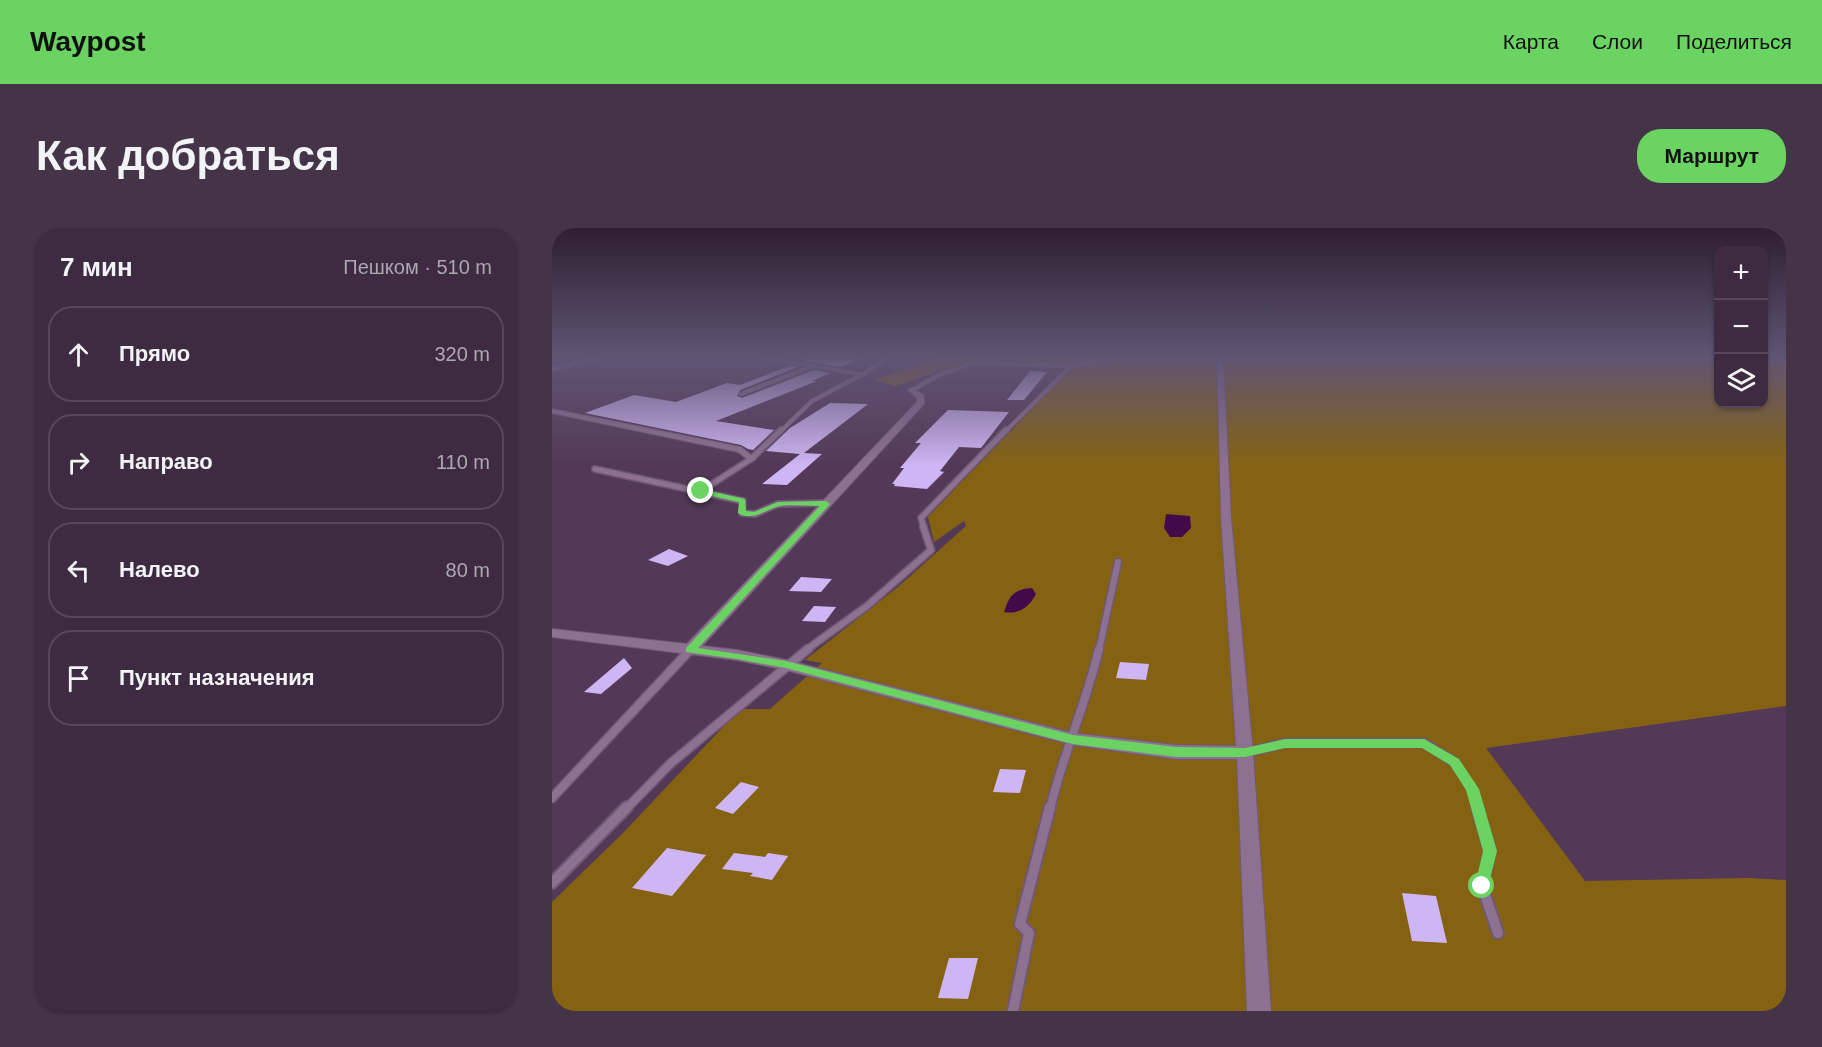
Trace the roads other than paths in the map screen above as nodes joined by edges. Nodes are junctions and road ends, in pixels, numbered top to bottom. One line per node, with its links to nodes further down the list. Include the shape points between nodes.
1 (745, 393): 6 (lane)
2 (827, 393): 8 (lane, via 812,400)
3 (915, 393): 11 (street, via 921,402)
4 (1043, 393): 15 (lane, via 921,518 931,550 867,606)
5 (1221, 393): 17 (street, via 1226,517)
6 (741, 394)
7 (552, 411): 8 (street, via 741,450)
8 (751, 459): 10 (lane)
9 (595, 469): 10 (lane)
10 (701, 491): 11 (lane, via 743,501 742,513 755,514 778,504)
11 (826, 504): 14 (street)
12 (1118, 562): 16 (lane, via 1090,690)
13 (552, 633): 14 (street)
14 (690, 650): 15 (street); 18 (lane)
15 (786, 665): 16 (street); 19 (lane, via 671,763)
16 (1073, 739): 17 (street, via 1176,752); 21 (lane, via 1061,764 1020,924 1029,933)
17 (1245, 753): 20 (lane, via 1285,743 1424,743 1454,762 1472,789 1490,851 1482,886); 22 (street)
18 (552, 798)
19 (552, 883)
20 (1498, 933)
21 (1013, 1011)
22 (1259, 1011)

